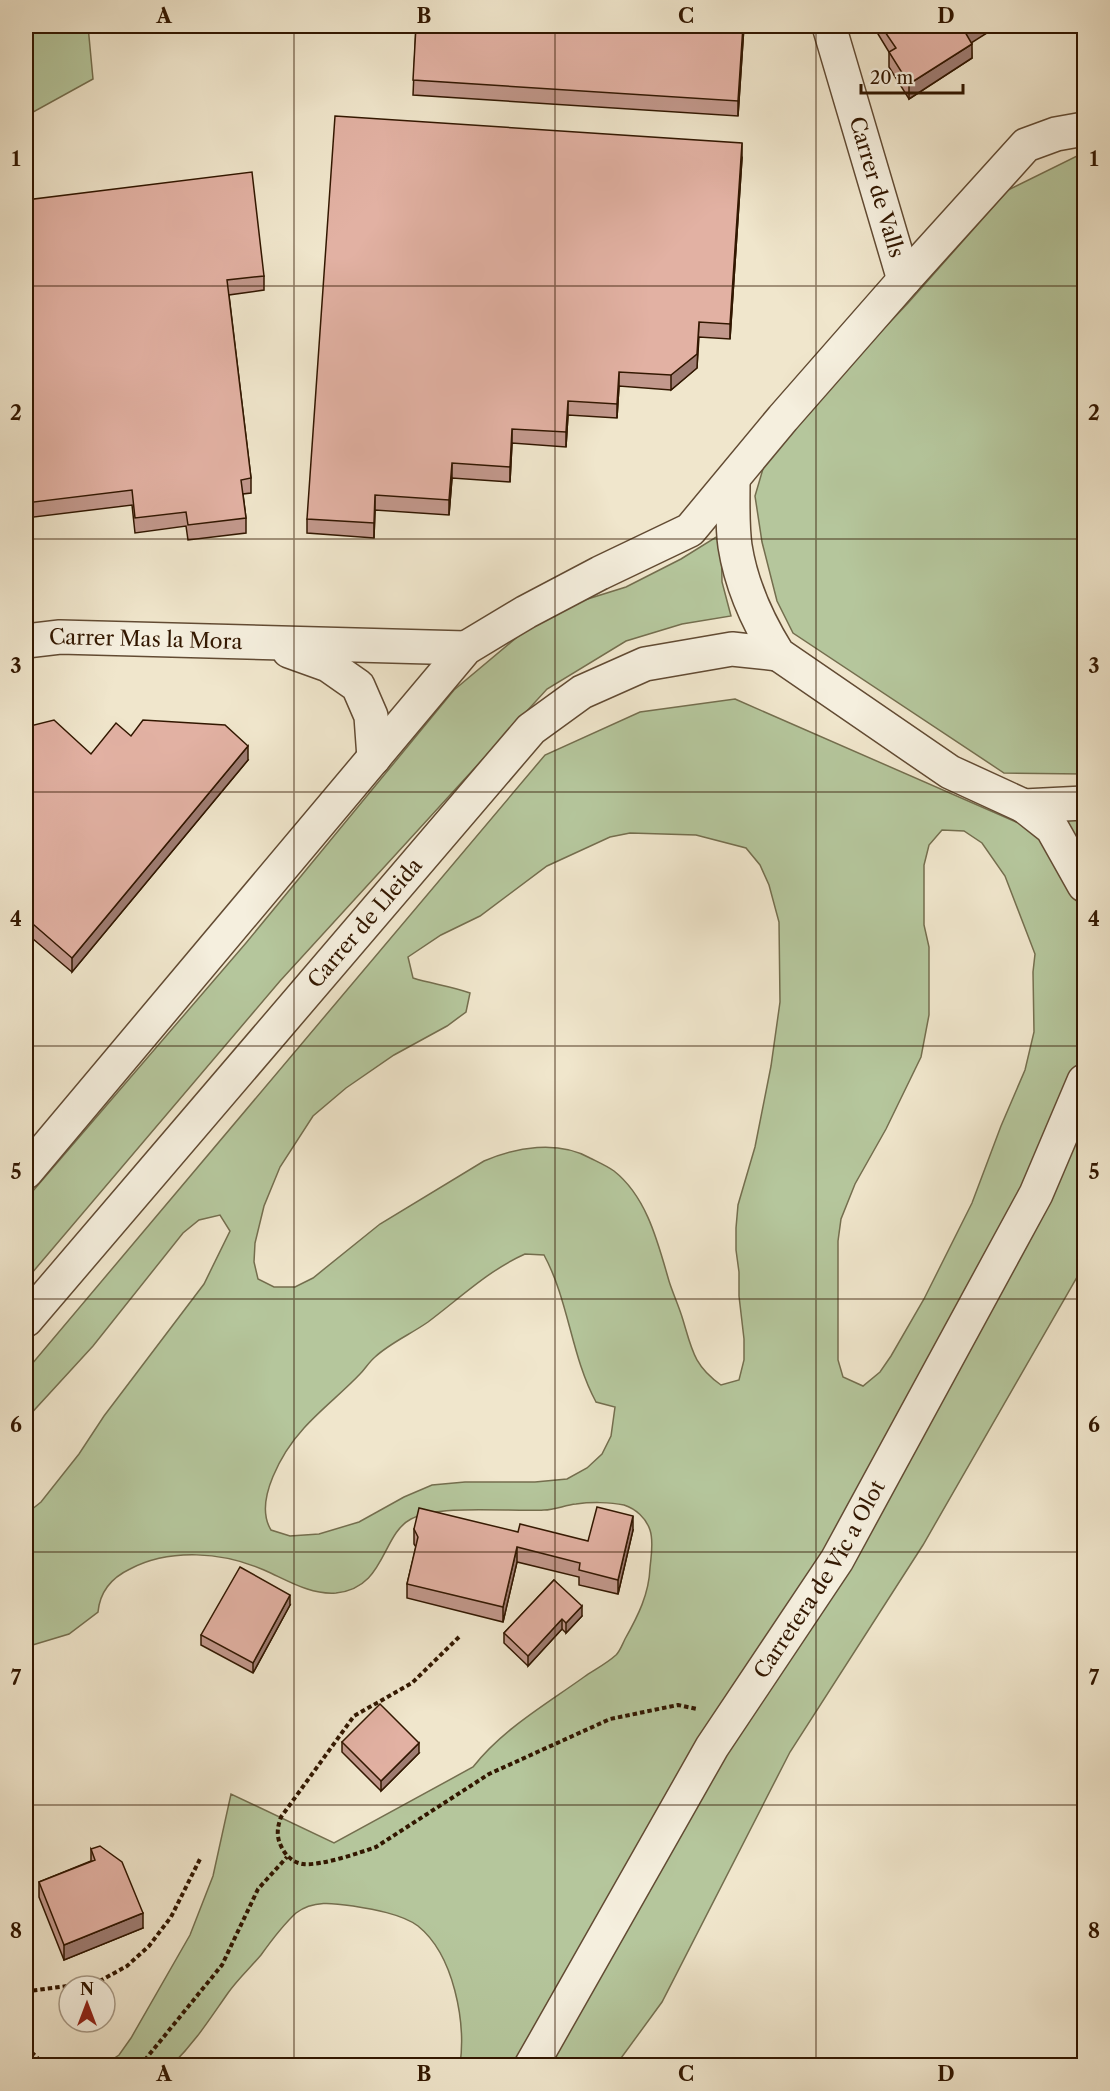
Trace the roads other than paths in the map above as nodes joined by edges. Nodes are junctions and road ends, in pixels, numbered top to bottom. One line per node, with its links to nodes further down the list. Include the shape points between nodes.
1 (829, 26): 3 (street, Carrer de Valls)
2 (1084, 129): 3 (street, via 1026,145)
3 (904, 280): 4 (street)
4 (733, 481): 7 (street, via 690,530 600,573); 8 (street, via 735,545 743,580)
5 (26, 641): 6 (street, Carrer Mas la Mora, via 60,638)
6 (267, 643): 7 (street, Carrer Mas la Mora); 9 (street, Carrer Mas la Mora, via 328,665 358,686 371,716)
7 (466, 648): 9 (street)
8 (778, 654): 11 (street, via 950,772); 15 (street, Carrer de Lleida, via 732,649 645,664 582,692 531,729)
9 (374, 758): 14 (street)
10 (1084, 804): 11 (street)
11 (1024, 806): 12 (street, via 1052,828)
12 (1084, 885)
13 (1084, 1081): 16 (street, Carretera de Vic a Olot, via 1036,1194 837,1560 712,1747)
14 (26, 1172)
15 (26, 1320)
16 (531, 2066)

